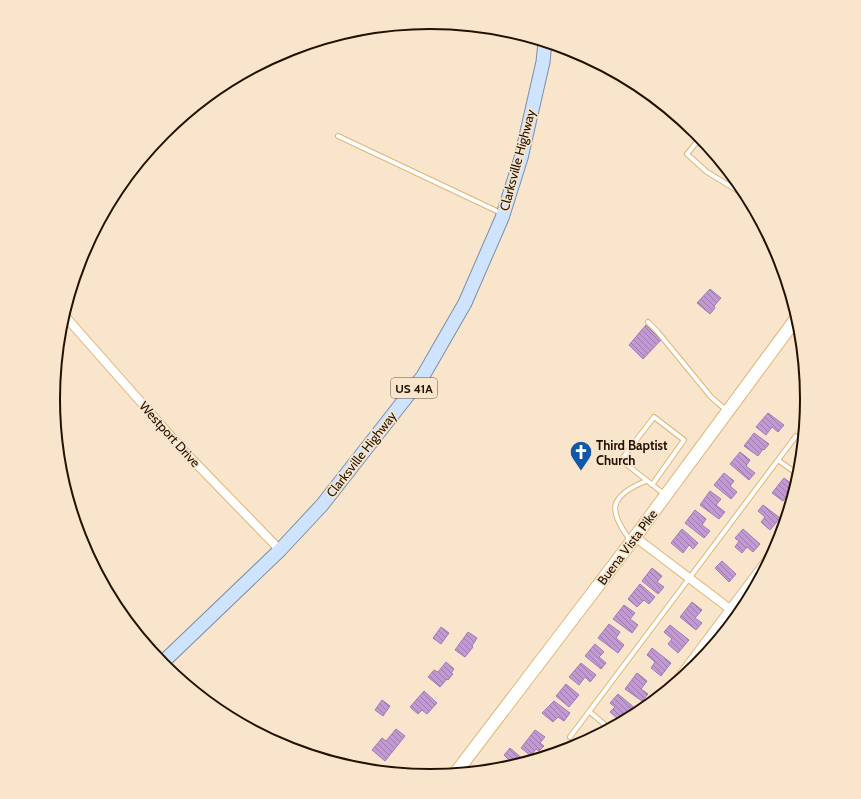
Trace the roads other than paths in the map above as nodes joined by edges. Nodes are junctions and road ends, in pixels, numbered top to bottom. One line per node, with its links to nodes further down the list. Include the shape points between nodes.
1 (544, 47): 5 (main road, Clarksville Highway / US 41A, via 521,158)
2 (338, 136): 5 (lane)
3 (696, 142): 4 (lane, via 687,154 707,172)
4 (736, 189)
5 (503, 214): 17 (main road, Clarksville Highway / US 41A, via 465,303 423,376 322,505)
6 (69, 320): 17 (street, Westport Drive, via 184,451)
7 (648, 322): 9 (lane, via 711,397)
8 (793, 323): 9 (main road, Buena Vista Pike)
9 (728, 411): 15 (main road, Buena Vista Pike)
10 (796, 436): 11 (lane)
11 (778, 460): 12 (lane); 19 (lane)
12 (794, 472)
13 (646, 481): 14 (lane); 14 (lane, via 621,460 654,417 684,440); 16 (lane, via 622,494 616,504 617,519 623,530)
14 (652, 485): 15 (lane)
15 (666, 496): 16 (main road, Buena Vista Pike)
16 (633, 539): 19 (street); 26 (main road, Buena Vista Pike)
17 (280, 550): 21 (main road, Clarksville Highway / US 41A)
18 (759, 571): 20 (street)
19 (690, 579): 20 (street); 23 (lane)
20 (730, 609): 22 (street)
21 (167, 659)
22 (689, 664)
23 (590, 712): 24 (lane); 25 (lane)
24 (605, 726)
25 (570, 737)
26 (459, 769)

